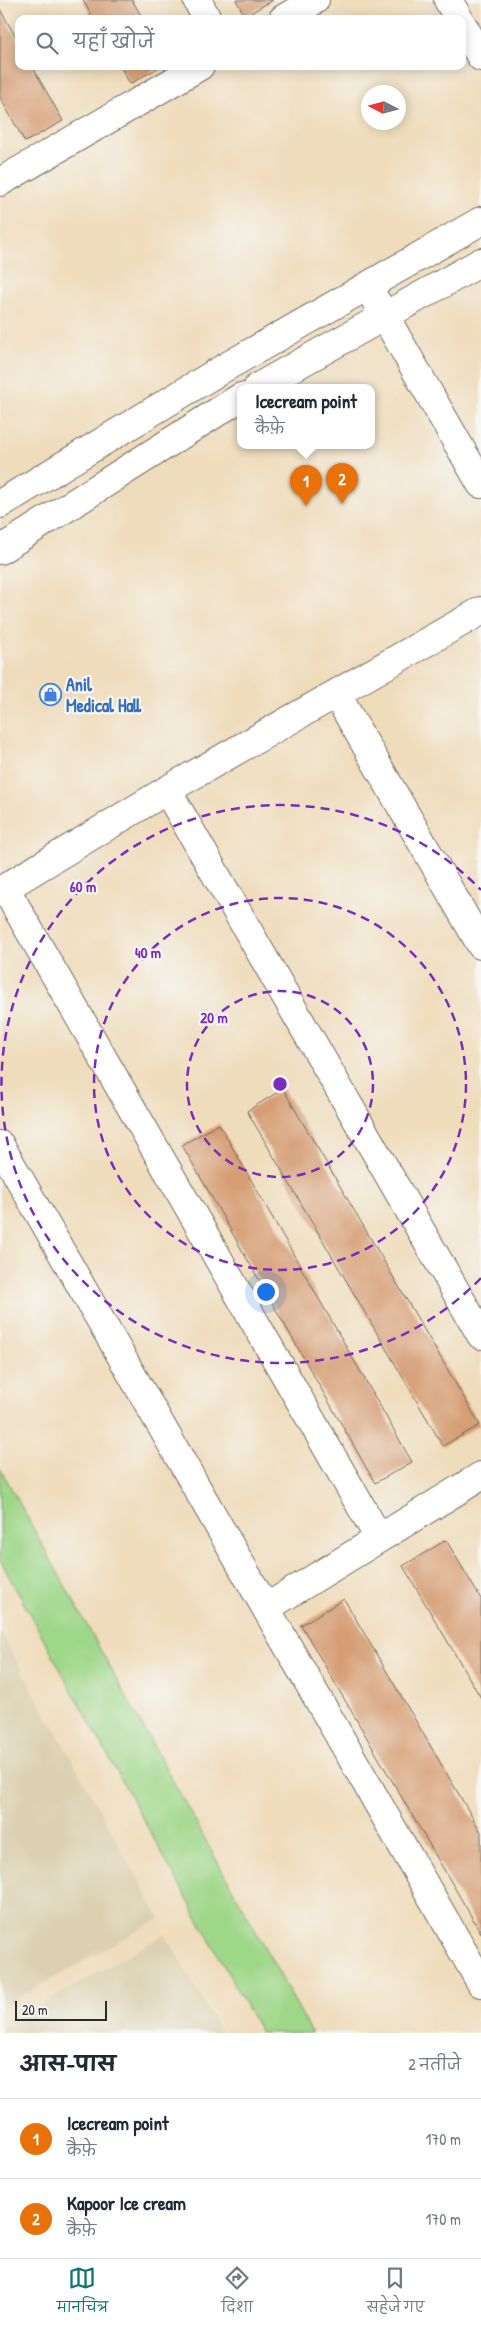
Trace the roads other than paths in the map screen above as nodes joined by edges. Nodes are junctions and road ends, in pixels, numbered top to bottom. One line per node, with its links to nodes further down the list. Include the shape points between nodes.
1 (197, 0): 4 (street)
2 (315, 0): 5 (street)
3 (448, 0): 6 (street)
4 (205, 15)
5 (290, 15)
6 (457, 15)
7 (466, 31): 8 (street)
8 (481, 57)
9 (193, 70): 10 (street)
10 (1, 179)
11 (481, 221): 13 (street)
12 (481, 262): 14 (street)
13 (367, 285): 14 (street); 18 (street)
14 (384, 315): 15 (street); 17 (street)
15 (263, 384)
16 (237, 400): 19 (street)
17 (481, 484)
18 (0, 504)
19 (0, 550)
20 (481, 611): 21 (street)
21 (337, 695): 22 (street); 24 (street)
22 (167, 790): 23 (street); 26 (street)
23 (2, 889): 28 (street)
24 (477, 929)
25 (0, 1145): 29 (street)
26 (481, 1335)
27 (479, 1481): 28 (street)
28 (379, 1538): 29 (street)
29 (266, 1608): 30 (street)
30 (481, 1983)

